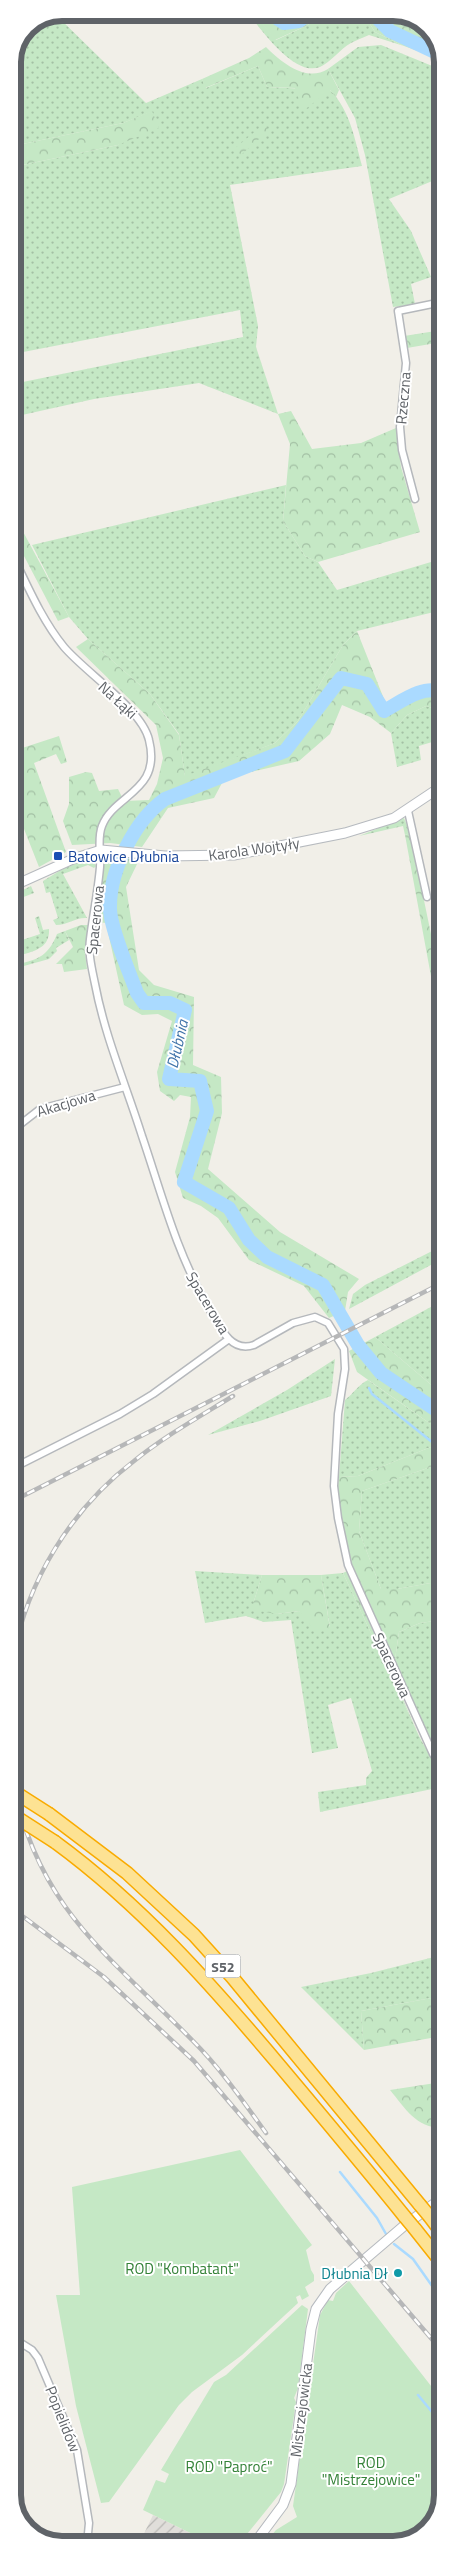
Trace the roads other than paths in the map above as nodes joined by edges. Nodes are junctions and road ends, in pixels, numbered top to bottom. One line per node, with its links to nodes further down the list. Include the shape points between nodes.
1 (433, 303): 2 (street, Rzeczna, via 398,311 406,363 400,427 402,450)
2 (415, 498)
3 (21, 572): 6 (street, Na Łąki, via 63,645 88,673 137,717 148,736 151,754 147,774 136,790 105,820 100,832)
4 (433, 792): 5 (street, Karola Wojtyły)
5 (408, 810): 6 (street, Karola Wojtyły, via 380,823 234,855 202,857); 8 (street)
6 (101, 850): 7 (street, Karola Wojtyły, via 73,858); 9 (street, Spacerowa, via 90,957 105,1031)
7 (21, 882)
8 (426, 897)
9 (126, 1086): 10 (street, Akacjowa, via 40,1109); 11 (street, Spacerowa, via 188,1272)
10 (21, 1123)
11 (229, 1339): 12 (street, via 120,1414); 13 (street, Spacerowa, via 248,1347 293,1323 315,1317 328,1323 342,1344 345,1369 338,1414 334,1486 348,1565)
12 (22, 1464)
13 (434, 1755)
14 (22, 1797): 17 (highway, S52, bridge, via 127,1873 194,1934)
15 (22, 1821): 18 (highway, S52, bridge, via 105,1881 177,1949 246,2026)
16 (434, 2204): 20 (street, Mistrzejowicka, via 344,2276 321,2300 314,2317 290,2488 283,2505)
17 (434, 2222)
18 (434, 2253)
19 (22, 2344): 21 (street, Popielidów, via 38,2358 75,2441 89,2523)
20 (260, 2535)
21 (88, 2536)

